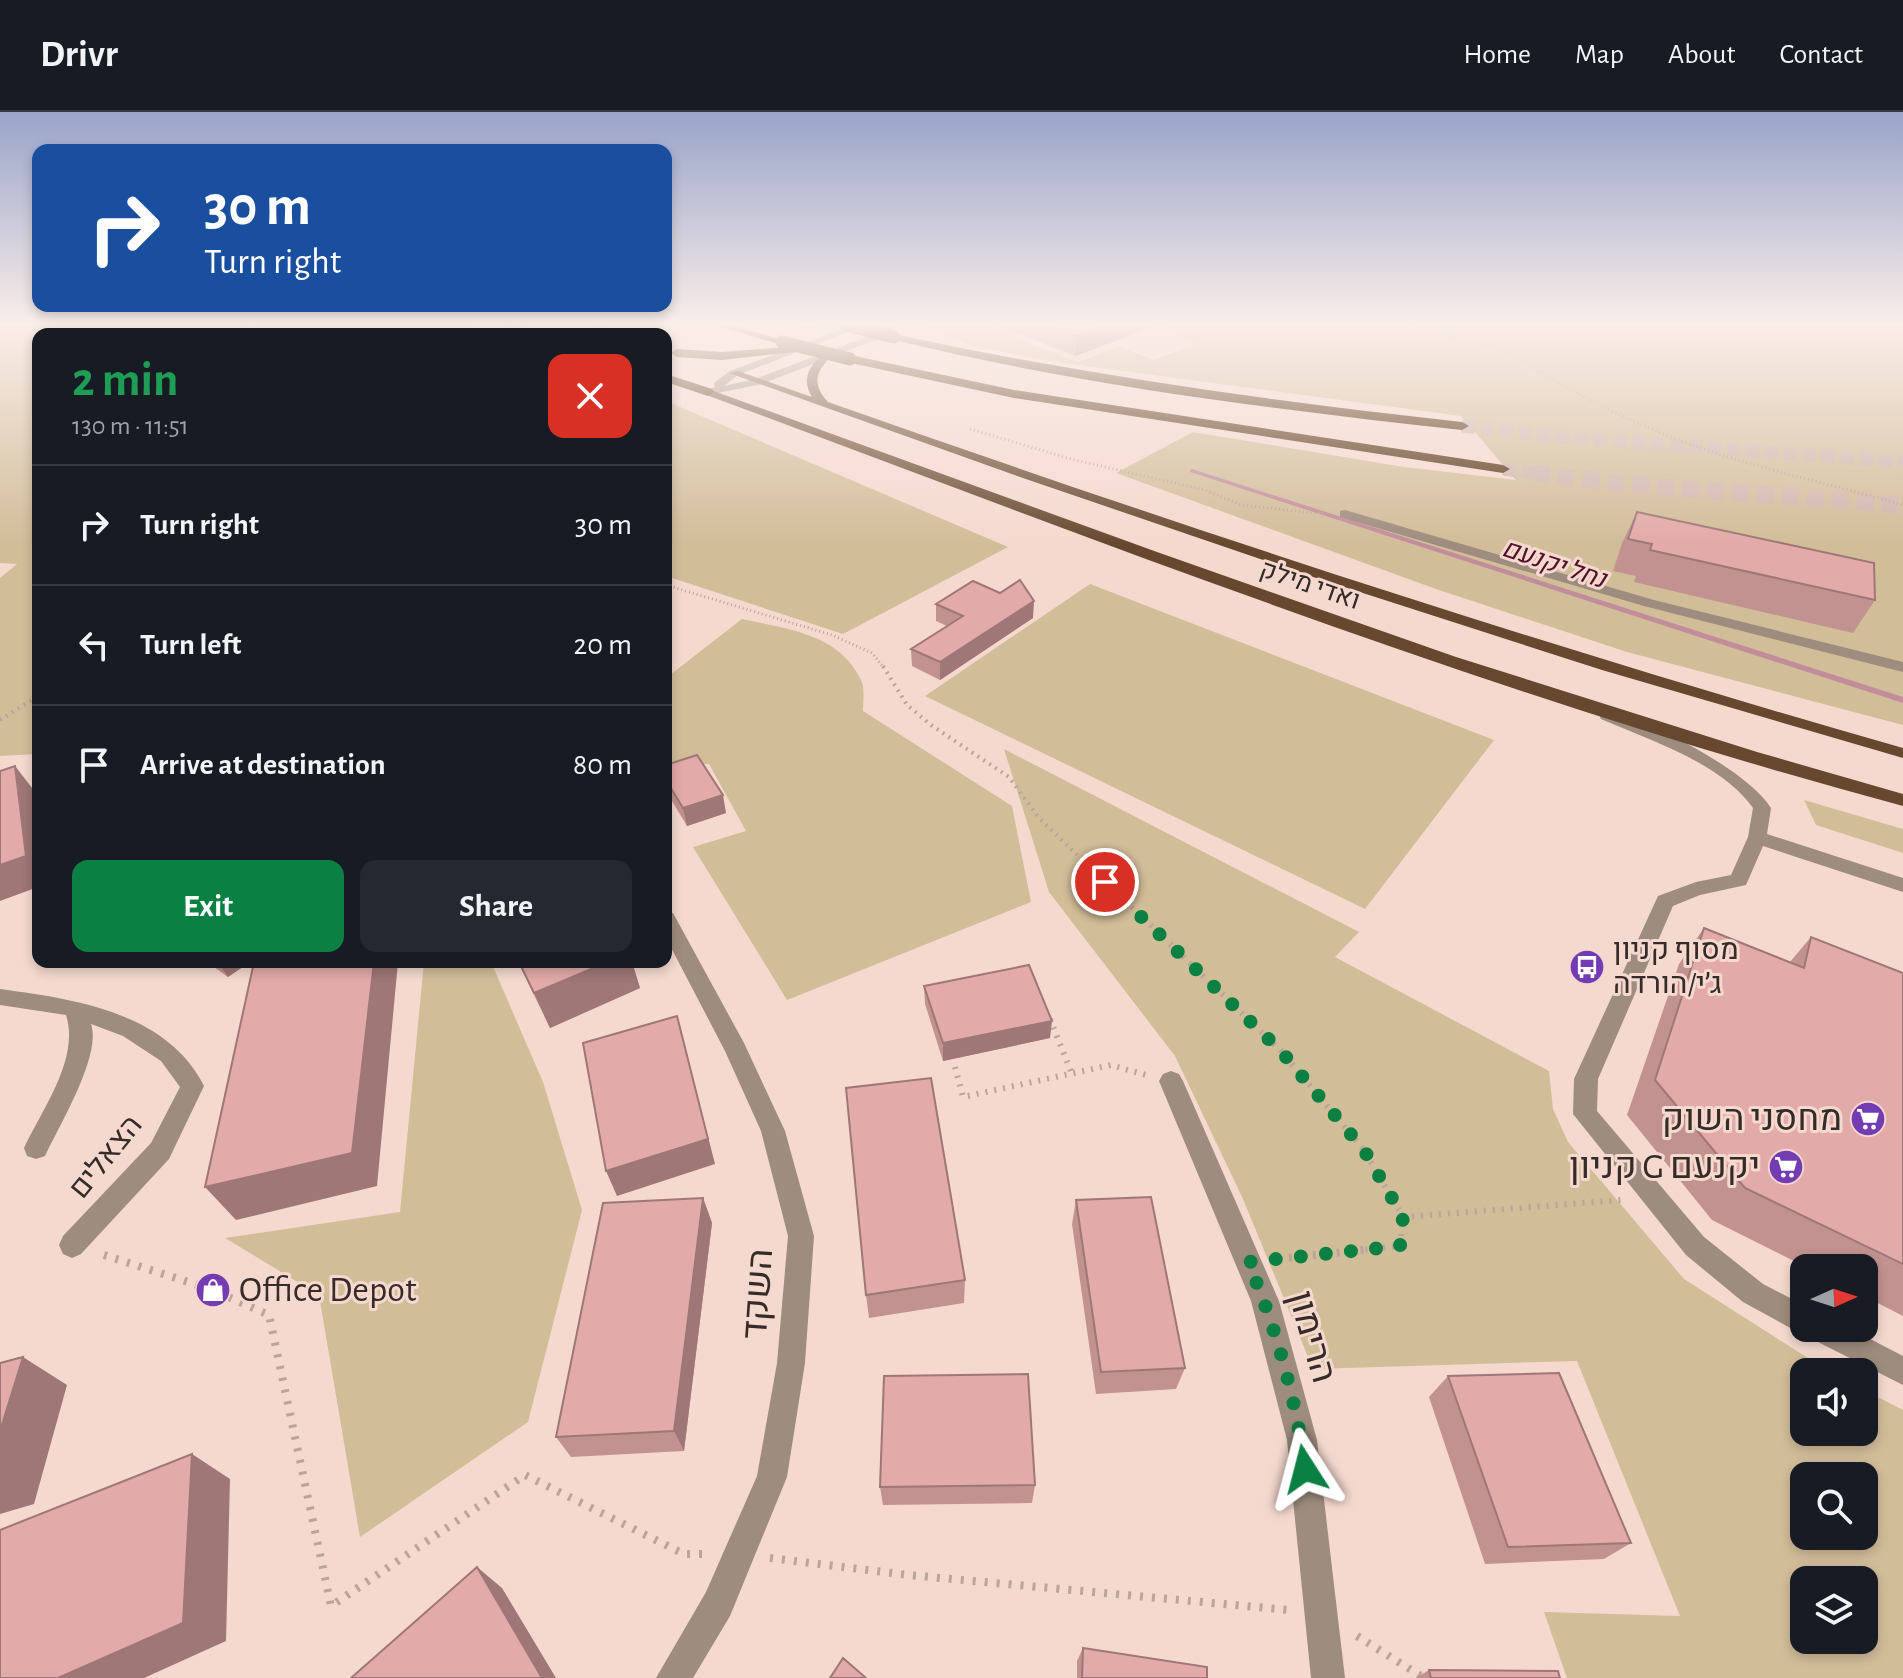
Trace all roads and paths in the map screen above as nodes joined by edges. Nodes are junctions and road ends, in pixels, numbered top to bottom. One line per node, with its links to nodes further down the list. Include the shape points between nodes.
1 (725, 398): 16 (main road, ואדי מילק, via 1266,596)
2 (804, 398): 7 (main road, ואדי מילק)
3 (817, 398): 7 (main road)
4 (1041, 398): 10 (highway, bridge)
5 (1238, 398): 9 (highway)
6 (1590, 398): 11 (path, via 1671,437)
7 (824, 405): 18 (main road, ואדי מילק, via 1432,613)
8 (958, 426): 12 (path, via 1205,490 1241,505)
9 (1462, 426)
10 (1503, 469)
11 (1903, 505)
12 (1345, 514): 14 (street, via 1649,603)
13 (672, 587): 31 (path, via 832,635 872,653 907,705 1009,777 1039,818 1281,1051 1364,1150)
14 (1903, 667)
15 (32, 700): 17 (path)
16 (1586, 705): 19 (main road, ואדי מילק); 20 (street, via 1733,778 1762,808)
17 (0, 720)
18 (1903, 753)
19 (1903, 800)
20 (1757, 837): 21 (street); 30 (street, via 1739,880 1665,901 1586,1079 1585,1114)
21 (1903, 885)
22 (672, 929): 37 (street, השקד, via 773,1131 801,1236 791,1363 772,1477)
23 (0, 997): 24 (street, הצאלים)
24 (75, 1008): 29 (street, via 83,1032 77,1062); 32 (street, הצאלים, via 131,1030 169,1054 192,1086 160,1151)
25 (1047, 1011): 27 (path)
26 (955, 1067): 27 (path, via 963,1097)
27 (1072, 1074): 28 (path, via 1111,1065)
28 (1171, 1081): 33 (street, הרימון)
29 (36, 1148)
30 (1656, 1198): 31 (path); 34 (street, via 1695,1246 1753,1293)
31 (1403, 1217): 33 (path, via 1400,1246)
32 (72, 1245): 37 (path, via 213,1290 269,1315 331,1606 525,1475 684,1554)
33 (1248, 1262): 38 (street, הרימון, via 1265,1301 1302,1440)
34 (1790, 1313)
35 (1847, 1342): 36 (street)
36 (1903, 1371)
37 (740, 1554): 38 (path); 39 (street, השקד, via 718,1604)
38 (1320, 1613): 40 (street, הרימון); 41 (path)
39 (673, 1678)
40 (1328, 1678)
41 (1424, 1678)

